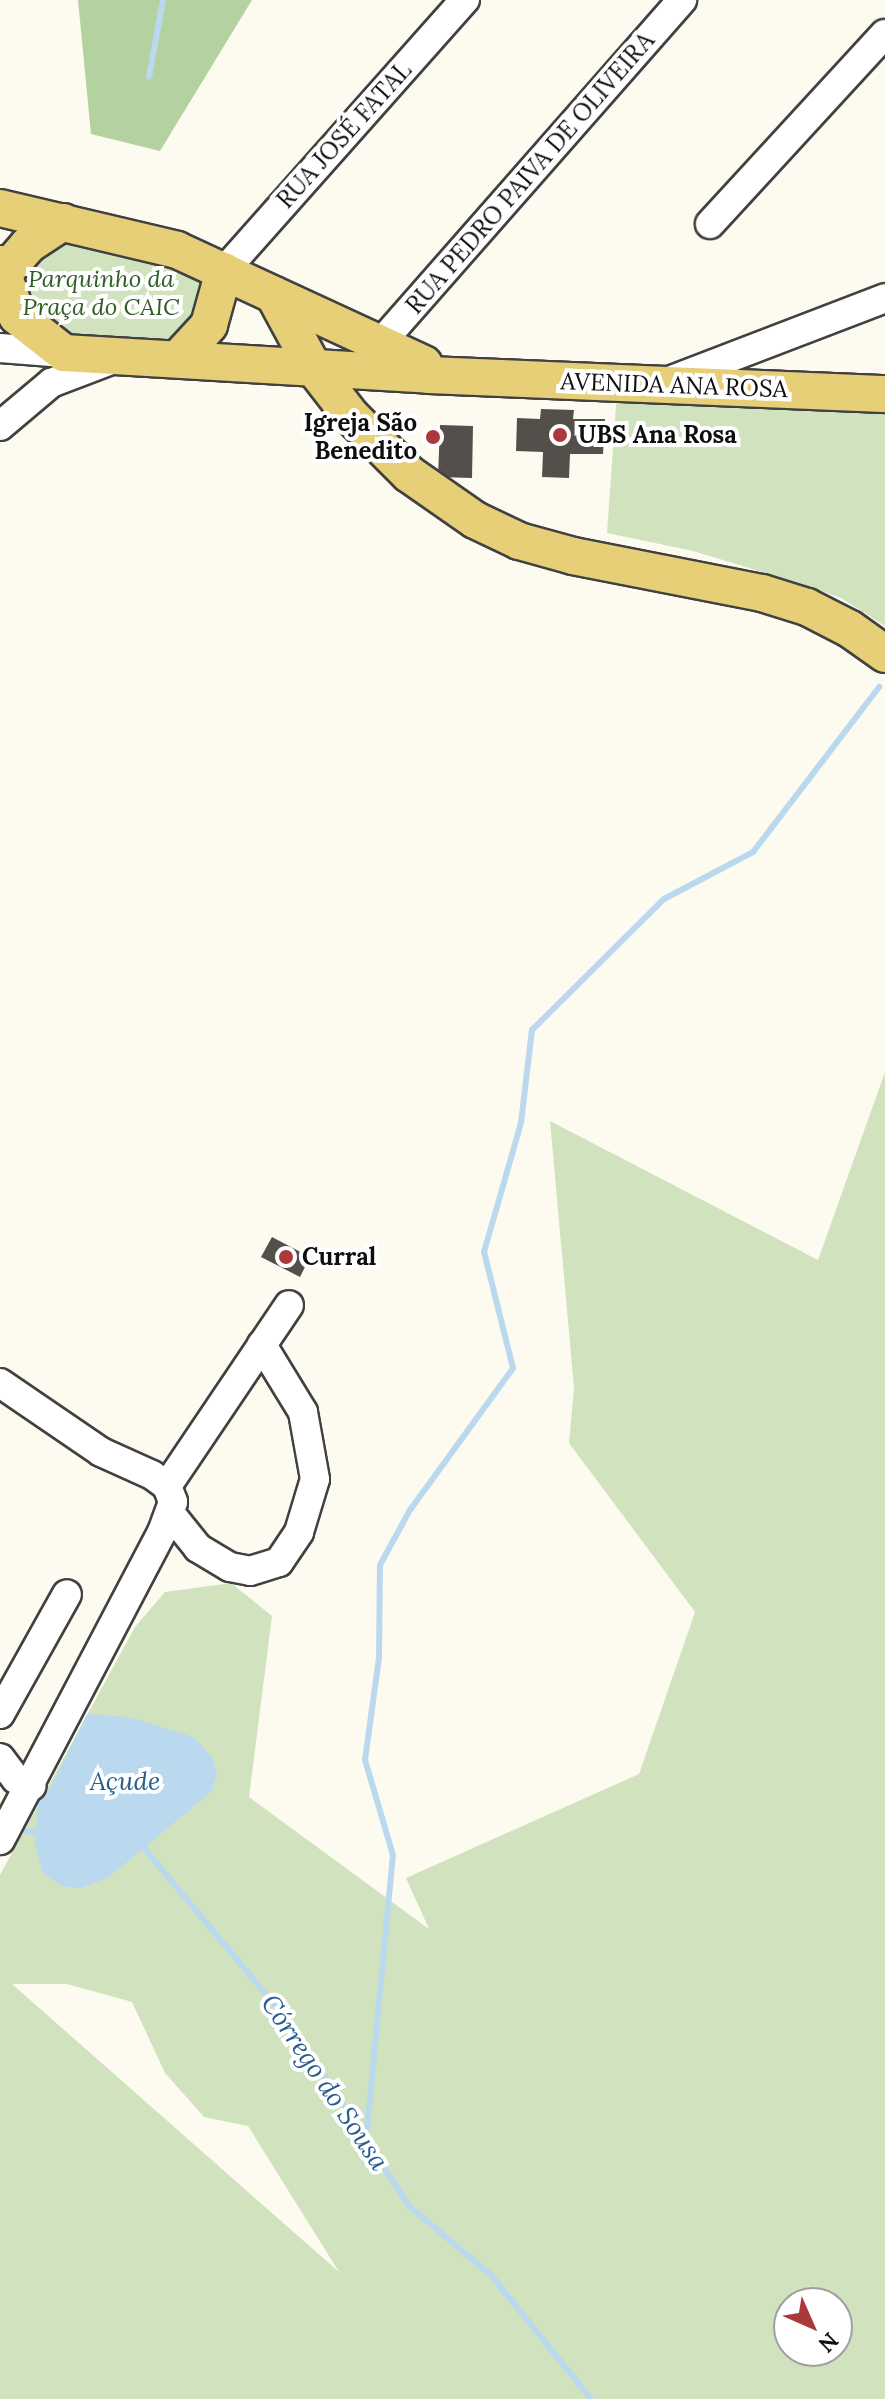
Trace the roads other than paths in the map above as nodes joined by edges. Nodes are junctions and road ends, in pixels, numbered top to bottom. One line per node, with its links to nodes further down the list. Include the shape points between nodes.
1 (465, 0): 7 (street, RUA JOSÉ FATAL)
2 (682, 0): 11 (street, RUA PEDRO PAIVA DE OLIVEIRA)
3 (885, 34): 6 (street)
4 (0, 208): 5 (main road, AVENIDA ANA ROSA)
5 (63, 222): 7 (main road, AVENIDA ANA ROSA, via 137,238); 8 (main road, via 28,245)
6 (710, 224)
7 (212, 265): 9 (main road, AVENIDA ANA ROSA); 15 (main road, via 209,325)
8 (1, 273): 13 (main road, via 17,316)
9 (274, 295): 11 (main road, AVENIDA ANA ROSA); 16 (main road)
10 (885, 298): 18 (street)
11 (378, 346): 17 (main road, AVENIDA ANA ROSA)
12 (0, 348): 13 (street)
13 (64, 353): 14 (main road, AVENIDA ANA ROSA)
14 (118, 357): 15 (main road, AVENIDA ANA ROSA); 20 (street, via 51,383)
15 (178, 359): 16 (main road, AVENIDA ANA ROSA)
16 (313, 367): 17 (main road, AVENIDA ANA ROSA); 21 (main road, via 384,452 475,520 519,541 573,556 762,593 807,607)
17 (463, 377): 18 (main road, AVENIDA ANA ROSA)
18 (662, 384): 19 (main road, AVENIDA ANA ROSA)
19 (885, 394)
20 (0, 426)
21 (885, 654)
22 (289, 1305): 23 (street)
23 (262, 1345): 25 (street); 25 (street, via 303,1412 315,1479 299,1532 279,1562 250,1571 230,1567 198,1548)
24 (0, 1383): 25 (street)
25 (168, 1500): 29 (street)
26 (67, 1594): 27 (street)
27 (0, 1714)
28 (0, 1758): 29 (street, via 16,1779)
29 (32, 1786): 30 (street)
30 (0, 1840)

